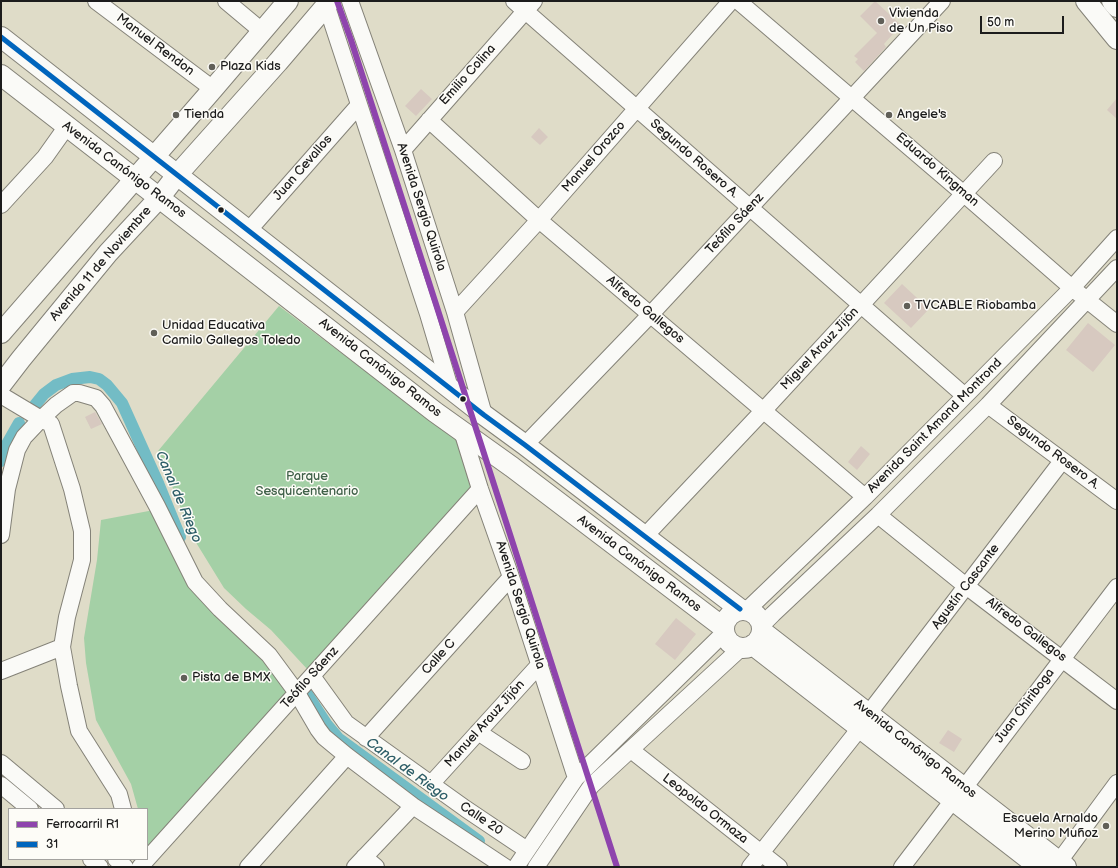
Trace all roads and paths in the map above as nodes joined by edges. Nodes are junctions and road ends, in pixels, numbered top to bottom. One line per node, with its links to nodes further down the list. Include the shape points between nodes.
1 (96, 1): 17 (street, Manuel Rendon)
2 (226, 1): 13 (street)
3 (288, 1): 13 (main road)
4 (350, 1): 23 (street, Avenida Sergio Quirola)
5 (731, 1): 20 (street, Manuel Orozco)
6 (738, 1): 18 (street, Eduardo Kingman)
7 (942, 1): 18 (street, Teófilo Sáenz)
8 (1086, 1): 15 (main road)
9 (1112, 1): 12 (main road)
10 (327, 2): 19 (street, Avenida Sergio Quirola); 26 (main road, Avenida 11 de Noviembre, via 278,62)
11 (524, 4): 20 (street, Segundo Rosero A.); 21 (street, Emilio Colina)
12 (1117, 7)
13 (263, 32): 17 (main road)
14 (1, 37): 24 (main road, Avenida Canónigo Ramos)
15 (1117, 39)
16 (1, 76): 22 (main road, Avenida Canónigo Ramos)
17 (213, 89): 24 (main road)
18 (852, 97): 28 (street, Eduardo Kingman); 31 (street, Teófilo Sáenz)
19 (359, 105): 33 (street, Juan Cevallos); 43 (street, Avenida Sergio Quirola)
20 (637, 108): 31 (street, Segundo Rosero A.); 32 (street, Manuel Orozco)
21 (429, 120): 23 (street, Emilio Colina); 32 (street, Alfredo Gallegos)
22 (67, 126): 27 (main road, Avenida Canónigo Ramos); 30 (street, via 45,157)
23 (403, 150): 39 (street, Avenida Sergio Quirola)
24 (154, 157): 26 (main road, Avenida Canónigo Ramos); 27 (main road)
25 (994, 161): 28 (street, Miguel Arauz Jijón)
26 (177, 175): 29 (main road, Avenida 11 de Noviembre); 33 (main road, Avenida Canónigo Ramos)
27 (135, 179): 29 (main road, Avenida Canónigo Ramos); 42 (main road)
28 (964, 194): 36 (street, Eduardo Kingman); 38 (street, Miguel Arauz Jijón)
29 (160, 197): 44 (main road, Avenida 11 de Noviembre, via 108,253 21,358); 48 (main road, Avenida Canónigo Ramos)
30 (1, 205)
31 (750, 208): 38 (street, Segundo Rosero A.); 40 (street, Teófilo Sáenz)
32 (539, 220): 39 (street, Manuel Orozco); 40 (street, Alfredo Gallegos)
33 (248, 231): 43 (main road, Avenida Canónigo Ramos)
34 (1117, 238): 36 (street, Avenida Saint Amand Montrond)
35 (1117, 268): 37 (street, Avenida Saint Amand Montrond)
36 (1072, 288): 37 (street, Eduardo Kingman); 45 (street, Avenida Saint Amand Montrond)
37 (1087, 300): 41 (street, Eduardo Kingman); 46 (street, Avenida Saint Amand Montrond)
38 (861, 305): 45 (street, Segundo Rosero A.); 47 (street, Miguel Arauz Jijón)
39 (455, 312): 49 (street, Avenida Sergio Quirola)
40 (651, 314): 47 (street, Alfredo Gallegos); 52 (street, Teófilo Sáenz)
41 (1117, 324)
42 (1, 333)
43 (450, 388): 48 (main road); 49 (main road, Avenida Canónigo Ramos)
44 (2, 396): 50 (street)
45 (965, 396): 55 (street, Avenida Saint Amand Montrond)
46 (988, 406): 53 (street, Segundo Rosero A.); 57 (street, Avenida Saint Amand Montrond)
47 (763, 411): 55 (street, Alfredo Gallegos); 59 (street, Miguel Arauz Jijón)
48 (435, 412): 51 (main road, Avenida Canónigo Ramos)
49 (484, 415): 52 (main road, Avenida Canónigo Ramos)
50 (41, 419): 58 (street, via 24,437 17,450 7,489); 66 (street, via 50,424 72,489 82,537 82,560); 71 (street, Calle 20, via 73,393 96,398 103,406 157,506 195,582 269,655)
51 (462, 431): 54 (street, Avenida Sergio Quirola); 64 (main road, Avenida Canónigo Ramos)
52 (525, 445): 59 (main road, Avenida Canónigo Ramos)
53 (1062, 461): 56 (street, Segundo Rosero A.); 61 (street, Agustín Cascante)
54 (480, 489): 60 (street, Avenida Sergio Quirola); 70 (street, Teófilo Sáenz)
55 (864, 496): 63 (street, Avenida Saint Amand Montrond)
56 (1117, 501)
57 (878, 515): 61 (street, Alfredo Gallegos); 65 (street, Avenida Saint Amand Montrond)
58 (1, 535)
59 (645, 536): 63 (main road, Avenida Canónigo Ramos)
60 (511, 577): 68 (street, Avenida Sergio Quirola); 75 (street, Calle C)
61 (966, 586): 67 (street, Alfredo Gallegos); 73 (street, Agustín Cascante)
62 (1117, 587): 67 (street, Juan Chiriboga)
63 (744, 610): 64 (main road, via 736,611 729,616 724,624); 65 (main road, Avenida Canónigo Ramos, via 759,617)
64 (724, 631): 65 (main road, Avenida Canónigo Ramos, via 730,643); 80 (street)
65 (755, 637): 73 (main road, Avenida Canónigo Ramos); 76 (street, Avenida Saint Amand Montrond)
66 (62, 647): 69 (street); 88 (street, via 79,731 119,794)
67 (1062, 658): 72 (street, Alfredo Gallegos); 84 (street, Juan Chiriboga)
68 (540, 664): 74 (street, Manuel Arauz Jijón); 80 (street, Avenida Sergio Quirola)
69 (1, 671)
70 (312, 676): 71 (street, Teófilo Sáenz); 75 (street, Calle 20, via 346,723)
71 (297, 693): 77 (street, Calle 20, via 324,738); 91 (street, Teófilo Sáenz)
72 (1117, 701)
73 (865, 721): 84 (main road, Avenida Canónigo Ramos); 90 (street, Agustín Cascante)
74 (478, 732): 78 (street); 82 (street, Manuel Arauz Jijón)
75 (366, 738): 82 (street, Calle 20)
76 (631, 750): 90 (street, Leopoldo Ormaza); 95 (street, Avenida Saint Amand Montrond, via 591,786)
77 (347, 756): 85 (street, Calle 20); 97 (street)
78 (522, 761)
79 (1, 763): 87 (street)
80 (576, 778): 89 (street)
81 (1117, 783): 94 (street)
82 (431, 784): 89 (street, Calle 20)
83 (1, 785): 86 (street)
84 (958, 794): 94 (main road, Avenida Canónigo Ramos); 102 (street, Juan Chiriboga); 103 (main road, Avenida Canónigo Ramos)
85 (413, 806): 93 (street); 98 (street, Calle 20)
86 (29, 808)
87 (55, 808)
88 (123, 808)
89 (527, 850): 99 (street)
90 (761, 853): 100 (street, Agustín Cascante); 101 (street, Leopoldo Ormaza)
91 (148, 856)
92 (117, 860): 96 (street)
93 (365, 864)
94 (1060, 865)
95 (540, 866)
96 (125, 867)
97 (248, 867)
98 (505, 867)
99 (516, 867)
100 (750, 867)
101 (779, 867)
102 (902, 867)
103 (1039, 867)

